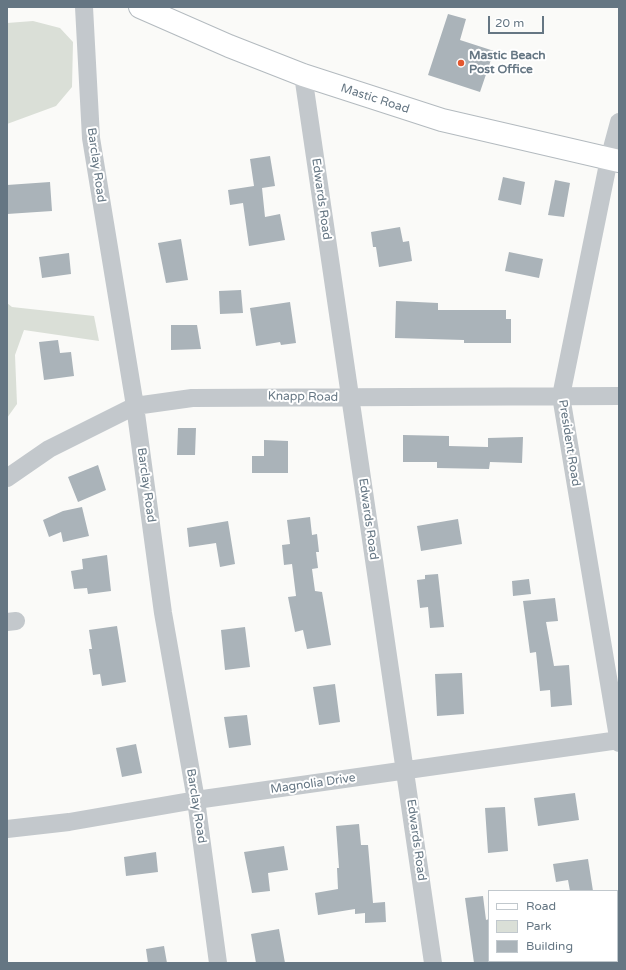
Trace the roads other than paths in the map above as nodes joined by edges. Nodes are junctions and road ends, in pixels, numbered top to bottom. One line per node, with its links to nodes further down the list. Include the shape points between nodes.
1 (84, 7): 9 (street, Barclay Road, via 91,138)
2 (140, 7): 3 (main road, Mastic Road)
3 (303, 75): 5 (main road, Mastic Road, via 432,117); 8 (street, Edwards Road)
4 (619, 122): 5 (street, President Road)
5 (614, 160): 6 (street, President Road)
6 (561, 396): 7 (street, Knapp Road); 8 (street, Knapp Road); 11 (street, President Road)
7 (619, 396)
8 (350, 398): 9 (street, Knapp Road, via 192,398); 12 (street, Edwards Road)
9 (135, 406): 10 (street, Knapp Road, via 49,449); 13 (street, Barclay Road, via 163,613)
10 (7, 478)
11 (619, 741): 12 (street, Magnolia Drive)
12 (406, 771): 13 (street, Magnolia Drive); 16 (street, Edwards Road)
13 (196, 800): 14 (street, Magnolia Drive, via 69,822); 15 (street, Barclay Road)
14 (7, 829)
15 (218, 963)
16 (434, 963)

